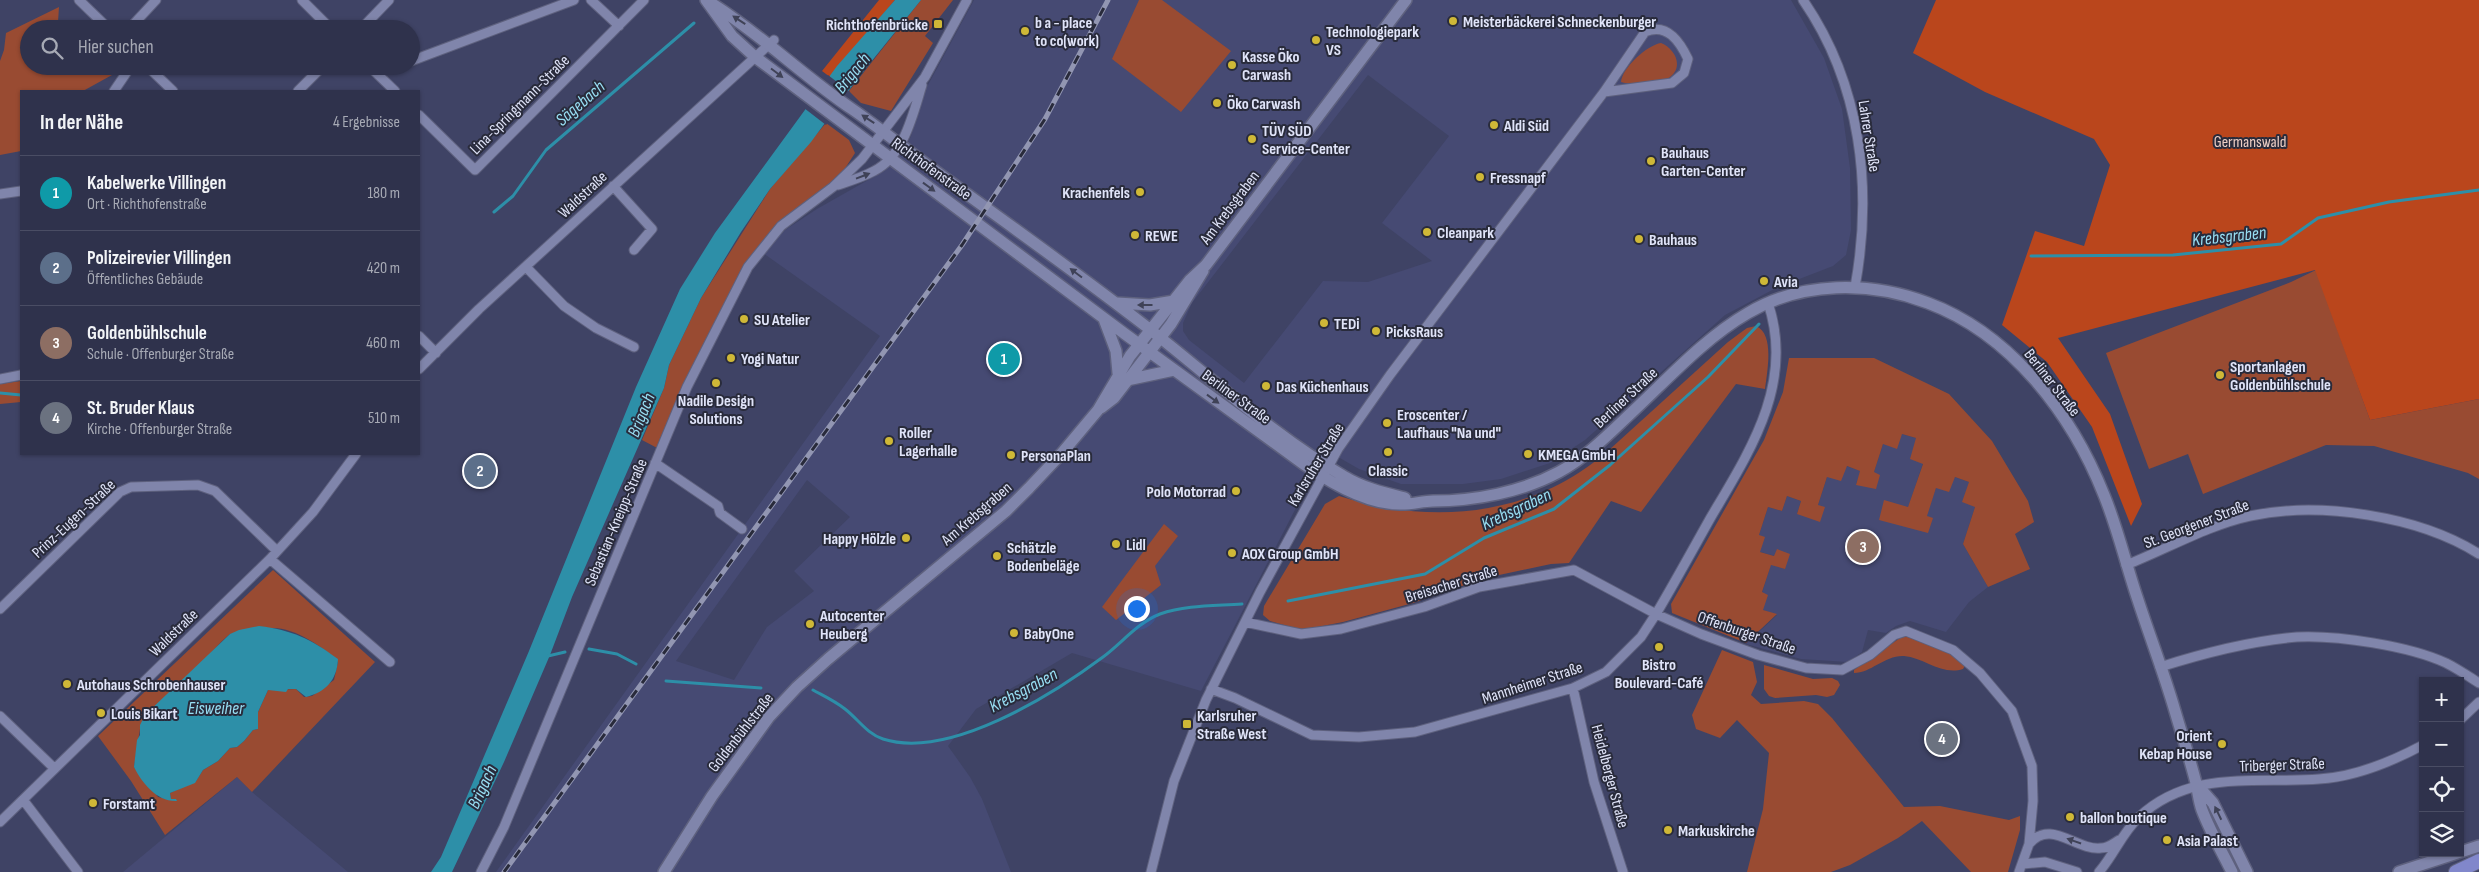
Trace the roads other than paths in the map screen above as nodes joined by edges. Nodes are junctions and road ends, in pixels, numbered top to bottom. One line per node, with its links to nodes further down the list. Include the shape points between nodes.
1 (79, 0): 13 (street)
2 (156, 0): 14 (street)
3 (302, 0): 15 (street)
4 (389, 0): 16 (street)
5 (574, 0): 19 (street)
6 (591, 0): 17 (street)
7 (644, 0): 17 (street, Lina-Springmann-Straße)
8 (706, 0): 18 (street, Richthofenstraße, one-way to 8); 20 (street, Richthofenstraße, via 732,36)
9 (967, 0): 25 (street, Sebastian-Kneipp-Straße)
10 (1406, 0): 41 (street, Am Krebsgraben)
11 (1815, 0): 12 (street)
12 (1805, 3): 43 (street, Lahrer Straße, via 1837,59 1861,147 1862,220)
13 (100, 20)
14 (137, 20)
15 (322, 20)
16 (370, 20)
17 (619, 26): 31 (street, Lina-Springmann-Straße, via 475,170)
18 (771, 42): 20 (street, Waldstraße); 32 (street, Richthofenstraße, one-way to 18, via 810,78)
19 (420, 57)
20 (755, 57): 34 (street, Richthofenstraße, one-way to 34); 36 (street, Waldstraße)
21 (125, 75): 26 (street)
22 (156, 75): 27 (street)
23 (314, 75): 28 (street)
24 (379, 75): 29 (street)
25 (925, 77): 32 (street, Sebastian-Kneipp-Straße); 33 (street, Sebastian-Kneipp-Straße, via 909,128)
26 (115, 90)
27 (172, 90)
28 (299, 90)
29 (394, 90)
30 (1604, 92): 30 (street, Karlsruher Straße, via 1645,32 1658,29 1669,33 1681,44 1688,59 1684,73 1672,83); 61 (street, Karlsruher Straße, via 1390,375)
31 (420, 116)
32 (884, 131): 33 (street, Richthofenstraße); 34 (street, Sebastian-Kneipp-Straße)
33 (899, 144): 35 (street, Sebastian-Kneipp-Straße); 45 (street, Richthofenstraße, one-way to 33)
34 (873, 145): 35 (street, Richthofenstraße); 37 (street, Sebastian-Kneipp-Straße)
35 (890, 158): 37 (street, Sebastian-Kneipp-Straße, one-way to 35, via 876,171); 47 (street, Richthofenstraße, one-way to 47)
36 (613, 186): 40 (street, via 652,229); 42 (street, Waldstraße)
37 (833, 187): 60 (street, Sebastian-Kneipp-Straße, via 781,226 748,267 687,387)
38 (20, 191): 39 (street)
39 (0, 194)
40 (634, 250)
41 (1206, 265): 44 (street, Am Krebsgraben); 48 (street, Am Krebsgraben, via 1197,284)
42 (526, 267): 51 (street, via 564,306); 53 (street, Waldstraße)
43 (1856, 287): 46 (street, Berliner Straße, via 1809,291); 68 (street, Berliner Straße, via 1885,290 1944,310 1991,338 2018,362 2054,406 2082,448 2103,494)
44 (1174, 301): 45 (street, one-way to 45, via 1150,305); 48 (street, Am Krebsgraben)
45 (1115, 302): 48 (street, Richthofenstraße)
46 (1768, 304): 63 (street, Berliner Straße, via 1747,313 1718,333 1592,449 1561,471 1504,492 1466,500); 70 (street, Mannheimer Straße, via 1777,338 1776,369 1761,426 1746,458)
47 (1103, 317): 50 (street, Richthofenstraße); 57 (street)
48 (1156, 334): 50 (street, Am Krebsgraben); 52 (street, Am Krebsgraben); 61 (street, Berliner Straße)
49 (420, 337): 53 (street)
50 (1140, 344): 52 (street, Richthofenstraße); 57 (street, Am Krebsgraben)
51 (634, 348)
52 (1150, 352): 55 (street, Berliner Straße); 57 (street, Am Krebsgraben)
53 (436, 353): 54 (street, Waldstraße)
54 (420, 368)
55 (1174, 370): 57 (street); 62 (street, Berliner Straße, one-way to 62)
56 (20, 375): 58 (street)
57 (1123, 377): 72 (street, Am Krebsgraben, via 1062,453 1006,511)
58 (0, 379)
59 (355, 455): 65 (street, Waldstraße, via 313,512)
60 (656, 464): 64 (street, via 718,506 720,513); 92 (street, Sebastian-Kneipp-Straße, via 504,827)
61 (1328, 466): 62 (street, Karlsruher Straße); 63 (street, Berliner Straße, via 1370,489)
62 (1323, 477): 63 (street, Berliner Straße, via 1340,488 1364,496 1398,504); 71 (street, Karlsruher Straße)
63 (1416, 502)
64 (742, 529)
65 (276, 551): 67 (street, Waldstraße); 69 (street, Prinz-Eugen-Straße, via 215,491 198,485 131,487 120,492)
66 (2479, 554): 68 (street, St. Georgener Straße, via 2455,540 2396,522 2353,514 2281,512 2241,519)
67 (270, 559): 73 (street); 82 (street, Waldstraße)
68 (2126, 565): 74 (street, Berliner Straße)
69 (0, 609)
70 (1656, 614): 71 (street, Breisacher Straße, via 1574,570 1479,587 1424,608 1341,629 1301,634); 76 (street, Mannheimer Straße, via 1641,637 1618,662 1606,672); 87 (street, Offenburger Straße, via 1758,655 1806,668 1842,670 1870,655 1894,635 1906,631 1953,650 1999,693 2022,733 2032,766)
71 (1245, 622): 77 (street, Karlsruher Straße)
72 (862, 629): 93 (street, Goldenbühlstraße, via 797,687 769,717 712,796)
73 (390, 662)
74 (2160, 667): 75 (street, via 2240,645 2298,637 2346,640 2418,653 2445,663); 83 (street, Berliner Straße)
75 (2479, 683)
76 (1573, 688): 77 (street, Mannheimer Straße, via 1415,732 1360,737 1312,735); 95 (street, Heidelberger Straße, via 1594,782)
77 (1211, 689): 94 (street, Karlsruher Straße, via 1174,782)
78 (2479, 702): 80 (street)
79 (0, 716): 82 (street)
80 (2464, 716)
81 (2419, 747): 83 (street, Triberger Straße, via 2376,766 2324,779 2231,780)
82 (54, 768): 84 (street, Waldstraße)
83 (2196, 784): 86 (street, Triberger Straße, via 2163,799 2139,817); 98 (street, Berliner Straße, via 2201,808); 99 (street, Berliner Straße, one-way to 83, via 2213,804)
84 (24, 801): 85 (street, Waldstraße); 91 (street)
85 (0, 822)
86 (2119, 840): 87 (street, one-way to 87, via 2100,848 2046,834 2036,835); 97 (street, Triberger Straße)
87 (2029, 844): 90 (street, Offenburger Straße)
88 (2479, 846): 100 (street)
89 (2479, 860): 101 (main road)
90 (2021, 868): 96 (street, via 2045,862)
91 (78, 872)
92 (481, 872)
93 (664, 872)
94 (1150, 872)
95 (1622, 872)
96 (2077, 872)
97 (2099, 872)
98 (2232, 872)
99 (2247, 872)
100 (2399, 872)
101 (2456, 872)

